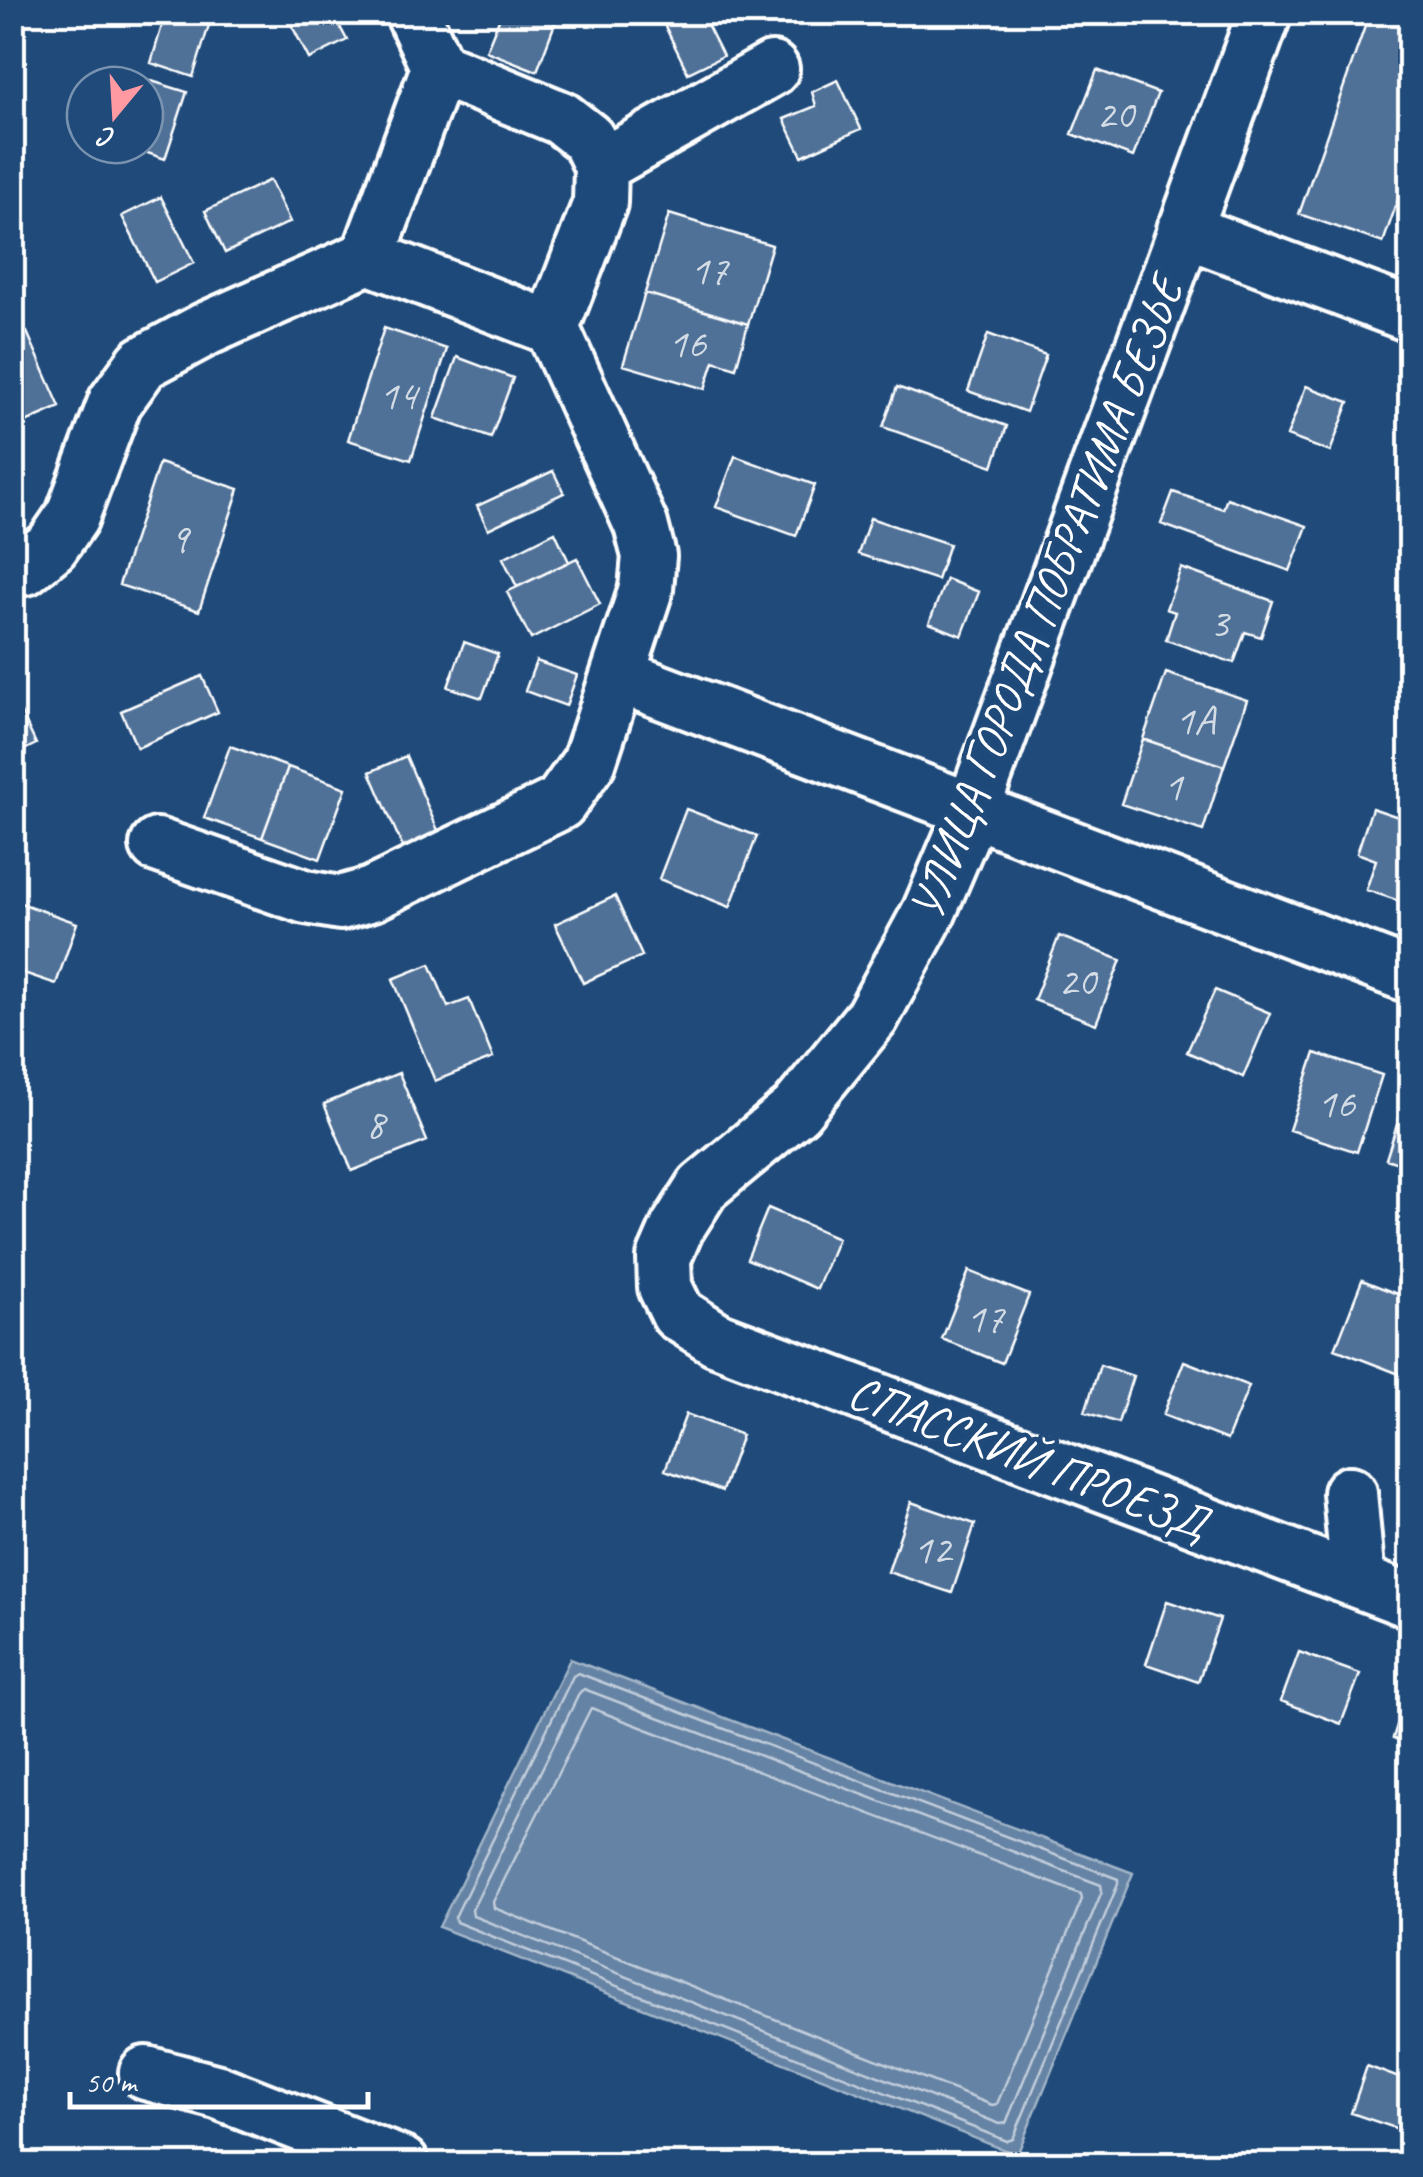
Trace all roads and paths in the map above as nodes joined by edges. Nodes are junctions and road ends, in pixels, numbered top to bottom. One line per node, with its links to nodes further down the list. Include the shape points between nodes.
1 (412, 12): 3 (street)
2 (1265, 12): 6 (street, УЛИЦА ГОРОДА ПОБРАТИМА БЕЗЬЕ)
3 (438, 68): 5 (street, via 561,118 588,139); 7 (street)
4 (772, 69): 5 (street)
5 (600, 166): 9 (street, via 600,203)
6 (1184, 230): 8 (street); 12 (street, УЛИЦА ГОРОДА ПОБРАТИМА БЕЗЬЕ)
7 (368, 257): 9 (street); 10 (street, via 143,363 115,402 72,517 52,546 25,568)
8 (1410, 315)
9 (552, 328): 11 (street, via 649,556)
10 (12, 569)
11 (620, 676): 12 (street); 13 (street, via 589,762 560,804 372,894 340,903 306,897)
12 (972, 811): 14 (street); 15 (street, УЛИЦА ГОРОДА ПОБРАТИМА БЕЗЬЕ, via 930,912 872,1017 796,1110 704,1187 664,1258)
13 (158, 845)
14 (1410, 976)
15 (665, 1287): 17 (street, СПАССКИЙ ПРОЕЗД, via 678,1314 717,1339)
16 (1350, 1493): 17 (street)
17 (1358, 1581): 18 (street, СПАССКИЙ ПРОЕЗД)
18 (1410, 1601)
19 (146, 2073): 20 (street, via 218,2092)
20 (402, 2164)

